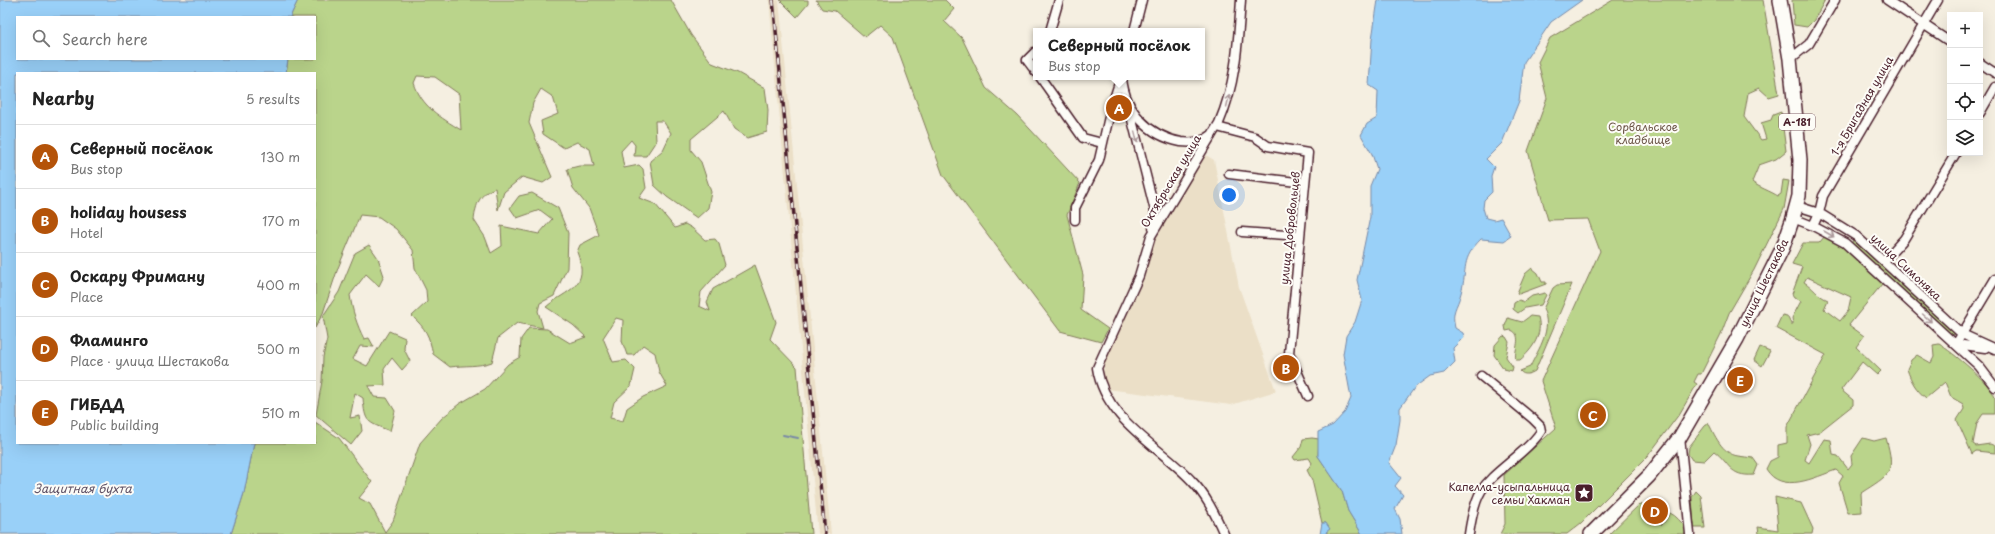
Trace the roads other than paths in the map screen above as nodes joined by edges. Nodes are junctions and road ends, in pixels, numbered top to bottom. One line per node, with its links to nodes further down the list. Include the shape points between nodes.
1 (1059, 0): 9 (street)
2 (1142, 0): 10 (street)
3 (1241, 0): 23 (street, Октябрьская улица, one-way to 3, via 1226,108 1231,88)
4 (1780, 0): 13 (main road, А-181)
5 (1835, 0): 13 (street, via 1809,44)
6 (1887, 0): 8 (street)
7 (1938, 0): 8 (street, 1-я Бригадная улица)
8 (1922, 23): 11 (street); 30 (street, 1-я Бригадная улица, via 1823,196)
9 (1051, 28)
10 (1135, 28)
11 (1947, 40)
12 (1033, 54): 15 (street, via 1027,60)
13 (1790, 59): 29 (main road, улица Шестакова / А-181, via 1800,160)
14 (1983, 65): 16 (street)
15 (1033, 68)
16 (1995, 73)
17 (1042, 80): 25 (street, via 1083,138)
18 (1121, 80): 25 (street)
19 (1123, 80): 21 (street)
20 (1995, 87): 22 (street)
21 (1127, 100): 24 (street, via 1140,120 1163,137 1192,143); 34 (street, one-way to 34, via 1155,211)
22 (1983, 108)
23 (1217, 127): 24 (street, Октябрьская улица); 28 (street, улица Добровольцев, via 1255,137 1268,146 1308,153)
24 (1211, 136): 34 (street, Октябрьская улица)
25 (1102, 143): 31 (street, via 1099,160 1075,208)
26 (1954, 156): 36 (street, via 1902,242)
27 (1229, 174): 28 (street)
28 (1305, 183): 35 (street, улица Добровольцев)
29 (1795, 212): 30 (street, улица Симоняка); 32 (street, улица Симоняка); 46 (main road, улица Шестакова / А-181, via 1783,247 1737,339)
30 (1819, 214): 32 (street, 1-я Бригадная улица); 36 (street, улица Симоняка, via 1856,236)
31 (1075, 220)
32 (1813, 226): 39 (street, улица Симоняка, one-way to 39, via 1845,243)
33 (1242, 232): 35 (street)
34 (1151, 236): 47 (street, Октябрьская улица, via 1139,276 1097,368 1102,386 1120,415 1192,480 1205,496)
35 (1300, 236): 45 (street, улица Добровольцев, via 1289,353)
36 (1884, 261): 38 (street, улица Симоняка)
37 (1995, 279): 38 (street)
38 (1962, 334): 39 (street); 40 (street); 41 (street, улица Симоняка)
39 (1956, 344): 40 (street); 42 (street, улица Симоняка)
40 (1968, 345): 41 (street); 42 (street)
41 (1994, 349)
42 (1979, 366): 44 (street)
43 (1481, 376): 48 (street, via 1533,419 1541,431 1530,445 1488,481 1481,491 1473,509)
44 (1995, 387)
45 (1308, 396)
46 (1680, 437): 49 (main road, улица Шестакова / А-181, via 1649,476); 50 (street)
47 (1224, 534)
48 (1469, 534)
49 (1591, 534)
50 (1690, 534)

